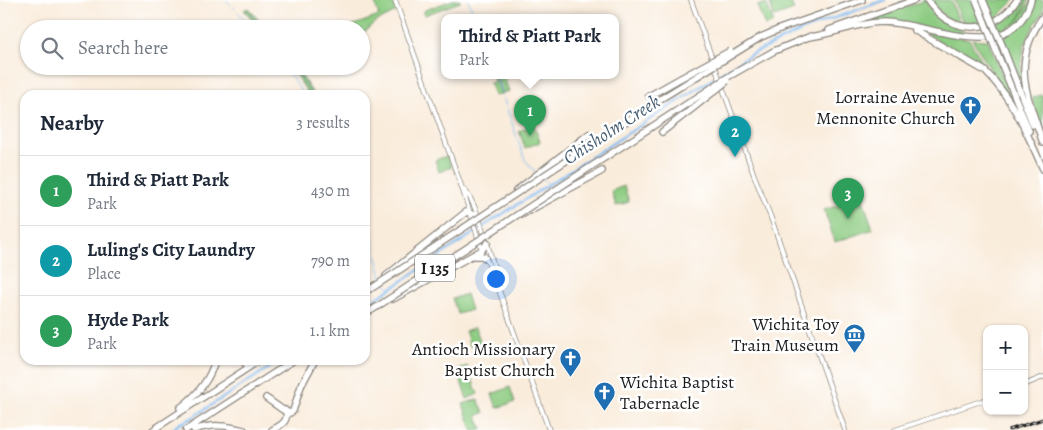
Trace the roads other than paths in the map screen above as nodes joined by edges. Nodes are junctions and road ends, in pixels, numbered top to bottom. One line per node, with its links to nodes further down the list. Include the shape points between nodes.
1 (395, 0): 27 (main road)
2 (692, 0): 56 (main road)
3 (856, 0): 11 (highway)
4 (862, 0): 11 (highway)
5 (915, 0): 15 (highway, I 135)
6 (927, 0): 9 (highway, via 941,17 953,24 974,27 999,19)
7 (976, 0): 16 (highway, bridge)
8 (983, 0): 16 (highway, bridge)
9 (1017, 0)
10 (1030, 2): 13 (highway, via 1014,27 989,37)
11 (837, 9): 14 (highway, I 135)
12 (1043, 16): 18 (highway, via 1027,47)
13 (898, 24): 15 (highway, via 866,24); 20 (highway, via 919,31 985,70 1004,95)
14 (761, 37): 19 (highway, bridge); 28 (highway, I 135, bridge)
15 (809, 37): 17 (highway, I 135, bridge)
16 (998, 46): 18 (highway)
17 (760, 58): 21 (highway, bridge); 31 (highway, I 135, bridge)
18 (1020, 90): 20 (highway); 20 (highway)
19 (649, 96)
20 (1023, 108): 23 (highway); 24 (highway); 25 (highway)
21 (662, 132)
22 (589, 134): 28 (highway, bridge)
23 (1043, 143)
24 (1043, 149)
25 (1043, 168)
26 (602, 171): 31 (highway, bridge)
27 (462, 188): 29 (main road); 30 (main road, via 466,191)
28 (498, 204): 37 (highway, I 135, bridge)
29 (469, 212): 30 (highway, via 475,215); 37 (highway, bridge)
30 (475, 220): 32 (main road); 33 (main road)
31 (498, 226): 38 (highway, I 135, bridge)
32 (487, 243): 33 (highway); 36 (main road)
33 (482, 250): 34 (main road); 35 (highway)
34 (485, 258): 35 (highway, via 475,256); 36 (main road)
35 (461, 262): 38 (highway, bridge)
36 (496, 282): 55 (main road)
37 (372, 288)
38 (372, 310)
39 (213, 365): 50 (highway, via 202,387 187,403)
40 (252, 365): 50 (highway)
41 (286, 365): 51 (highway)
42 (313, 365): 49 (highway, via 294,408 290,413)
43 (1043, 377): 44 (main road)
44 (1038, 380): 45 (main road); 46 (main road)
45 (1043, 381)
46 (1028, 384)
47 (266, 398): 49 (highway)
48 (983, 400): 57 (main road)
49 (285, 410): 54 (highway, via 287,418)
50 (152, 430)
51 (186, 430)
52 (194, 430): 53 (highway, via 215,425)
53 (244, 430)
54 (272, 430)
55 (549, 430)
56 (845, 430)
57 (896, 430)

